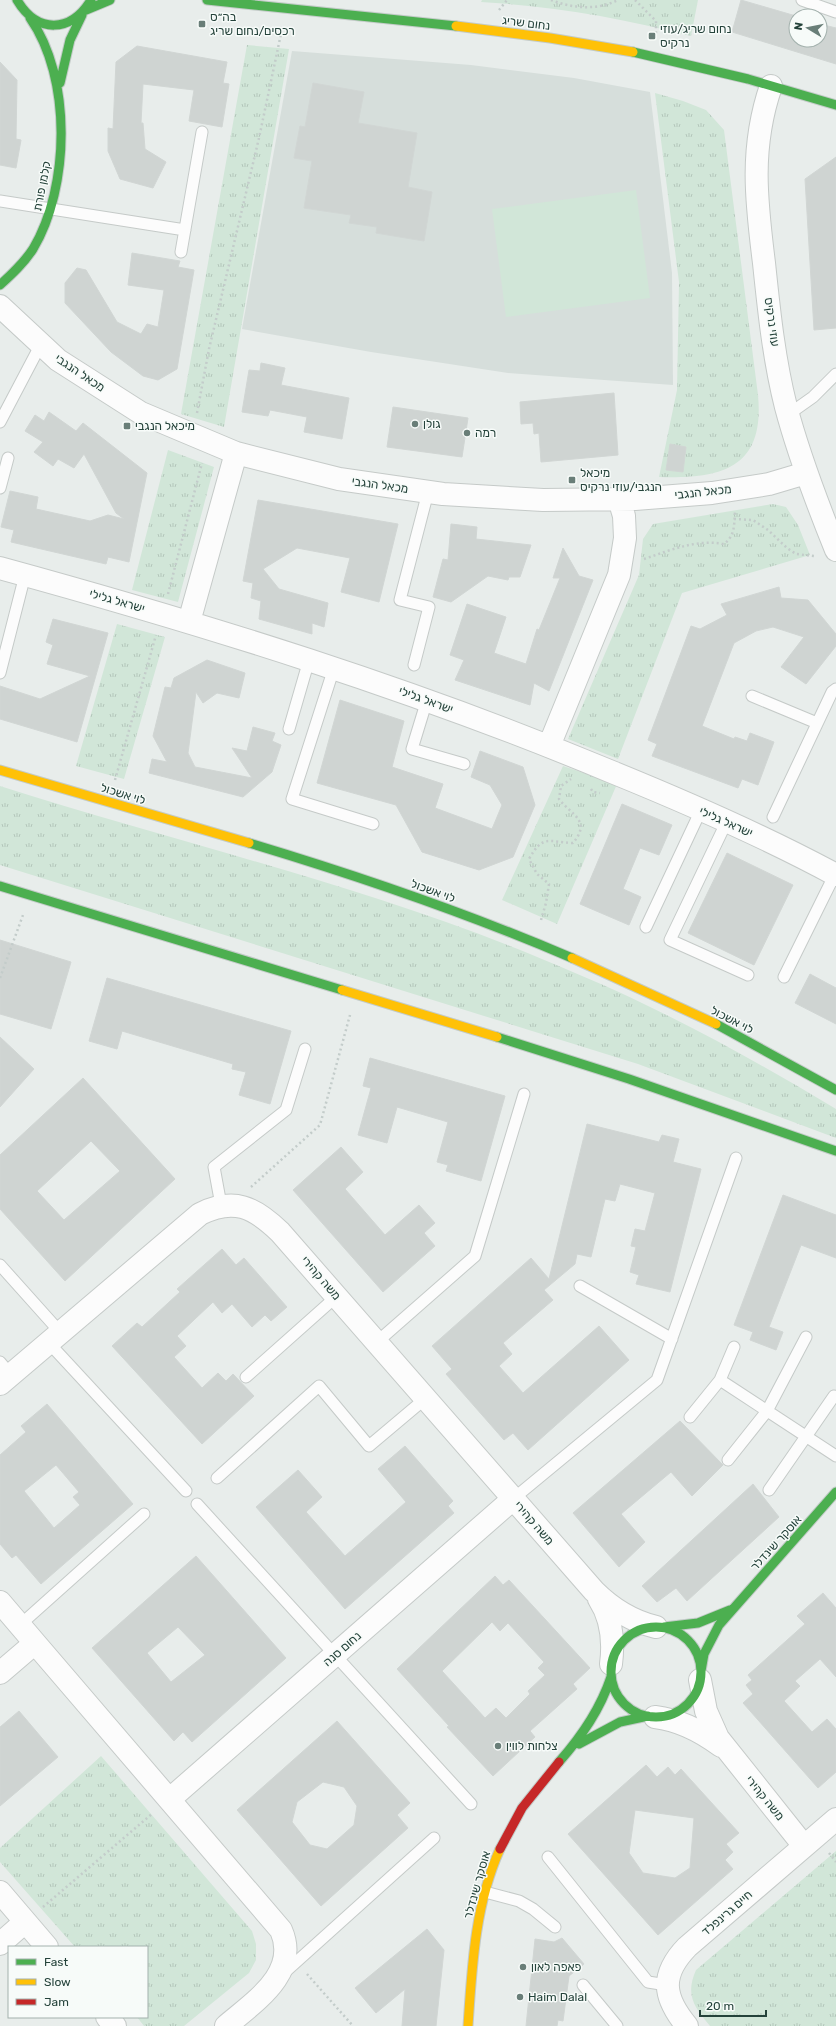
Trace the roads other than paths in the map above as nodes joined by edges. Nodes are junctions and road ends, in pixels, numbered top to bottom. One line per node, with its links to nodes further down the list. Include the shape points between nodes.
1 (11, 0): 8 (street)
2 (17, 0): 8 (street)
3 (91, 0): 10 (street, קלמן פורת)
4 (110, 0): 10 (street)
5 (207, 0): 7 (street, נחום שריג, via 287,9)
6 (802, 0): 9 (lane)
7 (306, 5): 12 (street, נחום שריג, via 543,37 657,58)
8 (22, 9): 11 (street, קלמן פורת)
9 (836, 12)
10 (84, 13): 11 (street, via 72,22 60,26 47,25); 13 (street, קלמן פורת, via 76,25 68,48)
11 (30, 18): 13 (street, קלמן פורת, via 47,48)
12 (771, 86): 14 (street, נחום שריג); 24 (street, עוזי נרקיס, via 762,111 758,134 757,203 771,326)
13 (58, 98): 17 (street, קלמן פורת, via 60,162 56,191)
14 (836, 105)
15 (202, 132): 18 (lane)
16 (0, 201): 17 (lane)
17 (50, 209): 18 (lane); 20 (street, קלמן פורת, via 37,243 22,265)
18 (185, 230): 19 (lane)
19 (181, 252)
20 (0, 285)
21 (0, 306): 22 (street, מכאל הנגבי)
22 (41, 344): 25 (lane); 26 (street, מכאל הנגבי, via 58,360 141,414)
23 (836, 374): 24 (lane, via 813,397)
24 (789, 414): 28 (street, עוזי נרקיס)
25 (0, 422)
26 (236, 453): 30 (street, מכאל הנגבי, via 339,479); 35 (street)
27 (8, 458): 29 (lane)
28 (806, 472): 31 (street, מכאל הנגבי, via 769,484 712,493); 32 (street, עוזי נרקיס)
29 (0, 488)
30 (428, 492): 31 (street, מכאל הנגבי, via 543,500); 37 (lane, via 400,600 429,607)
31 (619, 499): 45 (street, via 625,524 621,568)
32 (826, 553)
33 (0, 568): 34 (street, ישראל גלילי)
34 (26, 575): 35 (street, ישראל גלילי); 39 (lane)
35 (189, 622): 36 (street, ישראל גלילי)
36 (309, 660): 38 (street, ישראל גלילי); 44 (lane)
37 (414, 665)
38 (334, 668): 42 (street, ישראל גלילי); 51 (lane, via 292,799)
39 (0, 673)
40 (836, 690): 43 (lane, via 832,692)
41 (752, 696): 43 (lane)
42 (427, 700): 45 (street, ישראל גלילי); 46 (lane, via 412,749)
43 (817, 723): 49 (lane)
44 (289, 729)
45 (549, 746): 48 (street, ישראל גלילי)
46 (464, 764)
47 (0, 770): 58 (street, לוי אשכול, via 351,875 425,901 534,943 644,990 714,1024)
48 (701, 810): 50 (street, ישראל גלילי); 54 (lane)
49 (773, 816)
50 (726, 822): 52 (street, ישראל גלילי); 55 (lane, via 670,940)
51 (373, 824)
52 (836, 875): 56 (lane)
53 (0, 886): 60 (street, via 616,1074)
54 (646, 927)
55 (748, 975)
56 (784, 977)
57 (305, 1049): 62 (lane, via 286,1110 214,1167)
58 (836, 1090)
59 (524, 1094): 69 (lane, via 475,1256)
60 (836, 1151)
61 (736, 1158): 68 (lane)
62 (226, 1205): 65 (street, משה קהירי, via 248,1209 273,1224); 66 (street, via 200,1214 188,1222)
63 (0, 1265): 66 (lane)
64 (580, 1286): 68 (lane)
65 (337, 1296): 69 (street, משה קהירי); 72 (lane)
66 (54, 1337): 71 (street); 83 (lane)
67 (806, 1338): 76 (lane)
68 (672, 1339): 85 (lane, via 657,1380)
69 (377, 1342): 75 (street, משה קהירי)
70 (734, 1347): 73 (lane)
71 (4, 1373)
72 (246, 1377)
73 (720, 1380): 76 (lane); 77 (lane)
74 (834, 1396): 78 (lane)
75 (426, 1398): 81 (lane, via 369,1446 319,1386); 85 (street, משה קהירי)
76 (767, 1411): 78 (lane); 80 (lane)
77 (690, 1417)
78 (806, 1437): 79 (lane); 82 (lane)
79 (836, 1456)
80 (728, 1460)
81 (217, 1478)
82 (769, 1490)
83 (186, 1491)
84 (836, 1492): 90 (street, אוסקר שינדלר, via 798,1538)
85 (513, 1499): 88 (street, משה קהירי); 94 (street, נחום סנה)
86 (197, 1504): 94 (lane)
87 (144, 1514): 91 (lane)
88 (594, 1591): 92 (street, משה קהירי, via 623,1615); 95 (street, משה קהירי, via 606,1609 610,1623 613,1646)
89 (0, 1602): 91 (street)
90 (733, 1608): 92 (street, אוסקר שינדלר, via 693,1626); 97 (street, אוסקר שינדלר, via 711,1638)
91 (20, 1625): 93 (street)
92 (660, 1627): 95 (street, via 636,1631 625,1639 616,1650); 97 (street, via 677,1632 688,1640 699,1658)
93 (35, 1643): 96 (street); 101 (street)
94 (335, 1655): 101 (street, נחום סנה); 102 (lane)
95 (611, 1670): 98 (street, via 615,1692 623,1703 634,1712); 99 (street, אוסקר שינדלר, via 607,1692 597,1712)
96 (0, 1673)
97 (700, 1676): 98 (street, via 696,1693 682,1709 669,1715); 100 (street, משה קהירי, via 704,1704 711,1725)
98 (652, 1717): 99 (street, אוסקר שינדלר, via 632,1718 615,1724); 100 (street, משה קהירי, via 689,1726)
99 (569, 1750): 108 (street, אוסקר שינדלר, via 535,1790 509,1830 499,1850)
100 (727, 1750): 105 (street, משה קהירי)
101 (170, 1799): 113 (street, via 281,1930 286,1953 282,1968)
102 (471, 1804)
103 (836, 1819): 105 (street, חיים גרינפלד)
104 (434, 1838): 113 (lane)
105 (804, 1846): 115 (street, חיים גרינפלד, via 680,1955 670,1970)
106 (548, 1857): 115 (lane, via 648,1982)
107 (0, 1892): 109 (street)
108 (485, 1892): 110 (lane, via 519,1902); 119 (street, אוסקר שינדלר, via 473,1956)
109 (26, 1922): 111 (street); 112 (street)
110 (555, 1927)
111 (0, 1944)
112 (46, 1946)
113 (274, 1982): 118 (street)
114 (583, 1985): 120 (lane)
115 (667, 1985): 121 (street, via 673,2007)
116 (108, 2018): 117 (street)
117 (115, 2026)
118 (226, 2026)
119 (468, 2026)
120 (617, 2026)
121 (687, 2026)

